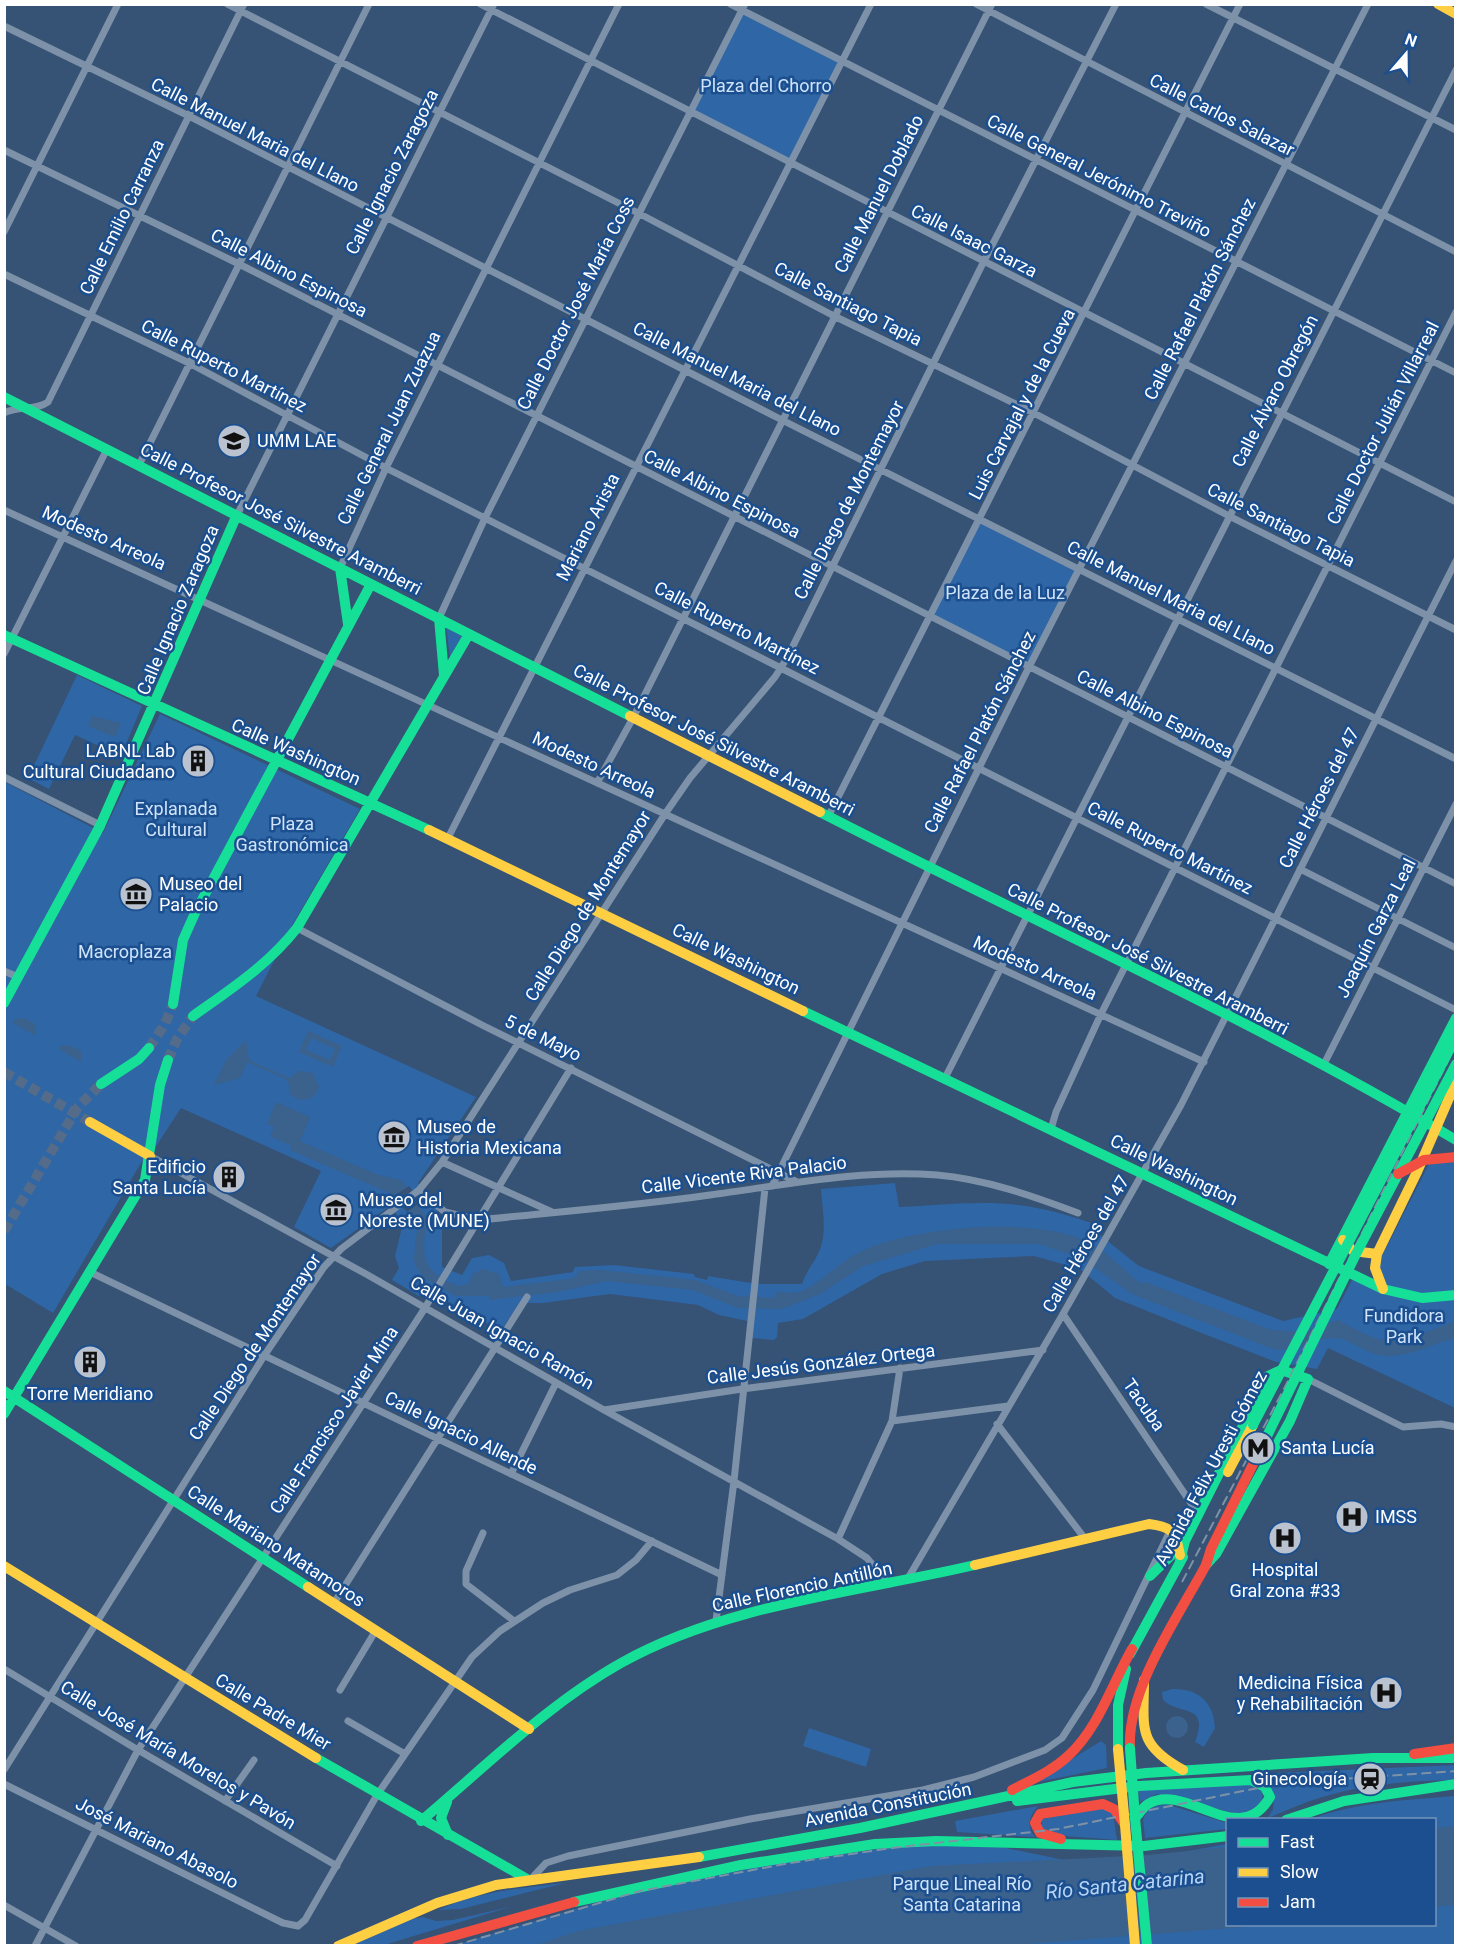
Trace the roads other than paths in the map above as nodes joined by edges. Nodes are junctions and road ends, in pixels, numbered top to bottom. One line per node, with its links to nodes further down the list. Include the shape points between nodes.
1 (118, 4): 25 (street)
2 (227, 4): 15 (street, Calle Santiago Tapia)
3 (369, 4): 23 (street)
4 (480, 4): 14 (street, Calle Isaac Garza)
5 (619, 4): 21 (street, Calle General Juan Zuazua)
6 (730, 4): 16 (street, Calle General Jerónimo Treviño)
7 (871, 4): 22 (street, Mariano Arista)
8 (976, 4): 17 (street, Calle Carlos Salazar)
9 (1116, 4): 24 (street, Calle Diego de Montemayor)
10 (1206, 4): 19 (street)
11 (1240, 4): 19 (street, Luis Carvajal y de la Cueva)
12 (1368, 4): 26 (street, Calle Rafael Platón Sánchez)
13 (1438, 4): 18 (main road)
14 (493, 7): 21 (street, Calle Isaac Garza); 30 (street, Calle Ignacio Zaragoza)
15 (242, 8): 23 (street, Calle Santiago Tapia); 32 (street, Calle Emilio Carranza)
16 (744, 8): 22 (street, Calle General Jerónimo Treviño); 28 (street, Calle Doctor José María Coss)
17 (990, 8): 24 (street, Calle Carlos Salazar); 29 (street, Calle Manuel Doblado)
18 (1455, 14)
19 (1233, 18): 26 (street); 31 (street, Luis Carvajal y de la Cueva)
20 (4, 27): 25 (street, Calle Manuel Maria del Llano)
21 (592, 60): 28 (street, Calle Isaac Garza); 37 (street, Calle General Juan Zuazua)
22 (842, 61): 29 (street, Calle General Jerónimo Treviño); 38 (street, Mariano Arista)
23 (340, 62): 30 (street, Calle Santiago Tapia); 40 (street)
24 (1085, 62): 31 (street, Calle Carlos Salazar); 36 (street, Calle Diego de Montemayor)
25 (86, 69): 32 (street, Calle Manuel Maria del Llano); 41 (street)
26 (1334, 69): 33 (street); 39 (street, Calle Rafael Platón Sánchez)
27 (1455, 70): 33 (street, Calle Álvaro Obregón)
28 (691, 110): 38 (street, Calle Isaac Garza); 43 (street, Calle Doctor José María Coss)
29 (938, 111): 36 (street, Calle General Jerónimo Treviño); 44 (street, Calle Manuel Doblado)
30 (441, 113): 37 (street, Calle Santiago Tapia); 47 (street, Calle Ignacio Zaragoza)
31 (1185, 113): 39 (street, Calle Carlos Salazar); 42 (street, Luis Carvajal y de la Cueva)
32 (189, 116): 40 (street, Calle Manuel Maria del Llano); 46 (street, Calle Emilio Carranza)
33 (1432, 118): 34 (street); 45 (street, Calle Álvaro Obregón)
34 (1455, 130)
35 (4, 150): 41 (street, Calle Albino Espinosa)
36 (1035, 161): 42 (street, Calle General Jerónimo Treviño); 50 (street, Calle Diego de Montemayor)
37 (539, 163): 43 (street, Calle Santiago Tapia); 54 (street, Calle General Juan Zuazua)
38 (790, 164): 44 (street, Calle Isaac Garza); 53 (street, Mariano Arista)
39 (1285, 164): 45 (street, Calle Carlos Salazar); 51 (street, Calle Rafael Platón Sánchez)
40 (287, 166): 47 (street, Calle Manuel Maria del Llano); 52 (street)
41 (37, 167): 46 (street, Calle Albino Espinosa); 48 (street)
42 (1136, 211): 51 (street, Calle General Jerónimo Treviño); 59 (street, Luis Carvajal y de la Cueva)
43 (640, 214): 53 (street, Calle Santiago Tapia); 62 (street, Calle Doctor José María Coss)
44 (887, 214): 50 (street, Calle Isaac Garza); 61 (street, Calle Manuel Doblado)
45 (1382, 214): 49 (street, Calle Carlos Salazar); 56 (street, Calle Álvaro Obregón)
46 (138, 216): 52 (street, Calle Albino Espinosa); 60 (street, Calle Emilio Carranza)
47 (387, 218): 54 (street, Calle Manuel Maria del Llano); 58 (street, Calle Ignacio Zaragoza)
48 (4, 232)
49 (1455, 252)
50 (983, 263): 59 (street, Calle Isaac Garza); 65 (street, Calle Diego de Montemayor)
51 (1236, 263): 56 (street, Calle General Jerónimo Treviño); 66 (street, Calle Rafael Platón Sánchez)
52 (238, 264): 58 (street, Calle Albino Espinosa); 64 (street)
53 (738, 266): 61 (street, Calle Santiago Tapia); 68 (street, Mariano Arista)
54 (486, 268): 62 (street, Calle Manuel Maria del Llano); 67 (street, Calle General Juan Zuazua)
55 (4, 274): 60 (street, Calle Ruperto Martínez)
56 (1332, 312): 63 (street, Calle General Jerónimo Treviño); 74 (street, Calle Álvaro Obregón)
57 (1455, 312): 63 (street, Calle Doctor Julián Villarreal)
58 (337, 314): 67 (street, Calle Albino Espinosa); 75 (street, Calle Ignacio Zaragoza)
59 (1084, 314): 66 (street, Calle Isaac Garza); 72 (street, Luis Carvajal y de la Cueva)
60 (90, 316): 64 (street, Calle Ruperto Martínez); 71 (street, Calle Emilio Carranza, via 48,402 37,408)
61 (834, 316): 65 (street, Calle Santiago Tapia); 77 (street, Calle Manuel Doblado)
62 (586, 318): 68 (street, Calle Manuel Maria del Llano); 76 (street, Calle Doctor José María Coss)
63 (1431, 360): 69 (street, Calle General Jerónimo Treviño); 79 (street, Calle Doctor Julián Villarreal)
64 (189, 363): 75 (street, Calle Ruperto Martínez); 80 (street)
65 (934, 364): 72 (street, Calle Santiago Tapia); 84 (street, Calle Diego de Montemayor)
66 (1184, 365): 74 (street, Calle Isaac Garza); 81 (street, Calle Rafael Platón Sánchez)
67 (438, 366): 76 (street, Calle Albino Espinosa); 83 (street, Calle General Juan Zuazua)
68 (686, 369): 77 (street, Calle Manuel Maria del Llano); 82 (street, Mariano Arista)
69 (1455, 373)
70 (4, 397): 71 (main road, Calle Profesor José Silvestre Aramberri)
71 (24, 407): 73 (street, Calle Emilio Carranza); 78 (main road, Calle Profesor José Silvestre Aramberri)
72 (1032, 412): 81 (street, Calle Santiago Tapia); 91 (street, Luis Carvajal y de la Cueva)
73 (4, 413)
74 (1281, 414): 79 (street, Calle Isaac Garza); 88 (street, Calle Álvaro Obregón)
75 (287, 415): 83 (street, Calle Ruperto Martínez); 89 (street, Calle Ignacio Zaragoza)
76 (537, 416): 82 (street, Calle Albino Espinosa); 90 (street, Calle Doctor José María Coss)
77 (782, 420): 84 (street, Calle Manuel Maria del Llano); 87 (street, Calle Manuel Doblado)
78 (107, 449): 80 (main road, Calle Profesor José Silvestre Aramberri); 92 (street)
79 (1379, 462): 85 (street, Calle Isaac Garza); 94 (street, Calle Doctor Julián Villarreal)
80 (139, 465): 89 (main road, Calle Profesor José Silvestre Aramberri)
81 (1132, 465): 88 (street, Calle Santiago Tapia); 98 (street, Calle Rafael Platón Sánchez)
82 (636, 467): 87 (street, Calle Albino Espinosa); 97 (street, Mariano Arista)
83 (386, 468): 90 (street, Calle Ruperto Martínez); 96 (street, Calle General Juan Zuazua)
84 (882, 470): 91 (street, Calle Manuel Maria del Llano); 95 (street, Calle Diego de Montemayor)
85 (1455, 502)
86 (4, 510): 92 (street, Modesto Arreola)
87 (734, 516): 95 (street, Calle Albino Espinosa); 104 (street, Calle Manuel Doblado)
88 (1229, 516): 94 (street, Calle Santiago Tapia); 102 (street, Calle Álvaro Obregón)
89 (237, 517): 96 (main road, Calle Profesor José Silvestre Aramberri); 100 (main road, Calle Ignacio Zaragoza)
90 (485, 518): 97 (street, Calle Ruperto Martínez); 103 (street, Calle Doctor José María Coss)
91 (980, 520): 98 (street, Calle Manuel Maria del Llano); 105 (street, Luis Carvajal y de la Cueva)
92 (62, 536): 100 (street, Modesto Arreola); 109 (street)
93 (1455, 561): 101 (street, Calle Héroes del 47)
94 (1328, 566): 101 (street, Calle Santiago Tapia); 115 (street, Calle Doctor Julián Villarreal)
95 (831, 567): 105 (street, Calle Albino Espinosa); 112 (street, Calle Diego de Montemayor)
96 (340, 568): 99 (main road, Calle Profesor José Silvestre Aramberri); 106 (main road)
97 (584, 568): 104 (street, Calle Ruperto Martínez); 114 (street, Mariano Arista)
98 (1080, 569): 102 (street, Calle Manuel Maria del Llano); 113 (street, Calle Rafael Platón Sánchez)
99 (371, 584): 103 (main road, Calle Profesor José Silvestre Aramberri); 106 (main road)
100 (198, 597): 111 (street, Modesto Arreola); 118 (main road, Calle Ignacio Zaragoza)
101 (1427, 616): 107 (street, Calle Santiago Tapia); 122 (street, Calle Héroes del 47)
102 (1178, 617): 115 (street, Calle Manuel Maria del Llano); 121 (street, Calle Álvaro Obregón)
103 (439, 618): 108 (main road, Calle Profesor José Silvestre Aramberri); 116 (main road)
104 (683, 618): 112 (street, Calle Ruperto Martínez); 120 (street, Calle Manuel Doblado)
105 (930, 618): 113 (street, Calle Albino Espinosa); 119 (street, Luis Carvajal y de la Cueva)
106 (348, 624): 111 (main road)
107 (1455, 630)
108 (469, 634): 114 (main road, Calle Profesor José Silvestre Aramberri); 116 (main road)
109 (8, 636): 110 (street); 118 (main road, Calle Washington)
110 (4, 654)
111 (330, 657): 117 (street, Modesto Arreola); 126 (main road)
112 (782, 667): 119 (street, Calle Ruperto Martínez); 124 (street, Calle Diego de Montemayor)
113 (1029, 667): 121 (street, Calle Albino Espinosa); 128 (street, Calle Rafael Platón Sánchez)
114 (534, 668): 120 (main road, Calle Profesor José Silvestre Aramberri); 123 (street, Mariano Arista)
115 (1278, 668): 122 (street, Calle Manuel Maria del Llano); 127 (street, Calle Doctor Julián Villarreal)
116 (444, 675): 117 (main road)
117 (428, 703): 123 (street, Modesto Arreola); 131 (main road)
118 (154, 705): 126 (main road, Calle Washington); 137 (main road, Calle Ignacio Zaragoza)
119 (880, 717): 128 (street, Calle Ruperto Martínez); 134 (street, Luis Carvajal y de la Cueva)
120 (633, 718): 124 (main road, Calle Profesor José Silvestre Aramberri); 130 (street, Calle Manuel Doblado)
121 (1128, 718): 127 (street, Calle Albino Espinosa); 135 (street, Calle Álvaro Obregón)
122 (1376, 718): 125 (street, Calle Manuel Maria del Llano); 136 (street, Calle Héroes del 47)
123 (500, 737): 130 (street, Modesto Arreola); 138 (street, Mariano Arista)
124 (708, 756): 133 (street, Calle Diego de Montemayor); 134 (main road, Calle Profesor José Silvestre Aramberri)
125 (1455, 759)
126 (274, 761): 131 (main road, Calle Washington); 157 (main road, via 183,940)
127 (1227, 767): 136 (street, Calle Albino Espinosa); 139 (street, Calle Doctor Julián Villarreal)
128 (979, 769): 135 (street, Calle Ruperto Martínez); 140 (street, Calle Rafael Platón Sánchez)
129 (4, 777): 137 (street)
130 (597, 783): 133 (street, Modesto Arreola)
131 (370, 803): 138 (main road, Calle Washington); 149 (main road)
132 (1455, 804): 141 (street, Joaquín Garza Leal)
133 (665, 814): 144 (street, Calle Diego de Montemayor); 148 (street, Modesto Arreola)
134 (828, 817): 140 (main road, Calle Profesor José Silvestre Aramberri)
135 (1078, 818): 139 (street, Calle Ruperto Martínez); 145 (street, Calle Álvaro Obregón)
136 (1326, 818): 141 (street, Calle Albino Espinosa); 142 (street, Calle Héroes del 47)
137 (100, 825): 155 (main road, Calle Ignacio Zaragoza)
138 (448, 838): 144 (main road, Calle Washington)
139 (1175, 867): 146 (street, Calle Ruperto Martínez); 151 (street, Calle Doctor Julián Villarreal)
140 (929, 868): 145 (main road, Calle Profesor José Silvestre Aramberri); 148 (street, Calle Rafael Platón Sánchez)
141 (1423, 868): 143 (street, Calle Albino Espinosa); 147 (street, Joaquín Garza Leal)
142 (1300, 869): 146 (street, Calle Héroes del 47); 147 (street)
143 (1455, 884)
144 (603, 911): 163 (main road, Calle Washington); 165 (street, Calle Diego de Montemayor)
145 (1026, 916): 151 (main road, Calle Profesor José Silvestre Aramberri); 153 (street, Calle Álvaro Obregón)
146 (1275, 918): 152 (street, Calle Ruperto Martínez); 160 (street, Calle Héroes del 47)
147 (1398, 918): 150 (street); 152 (street, Joaquín Garza Leal)
148 (901, 923): 153 (street, Modesto Arreola); 163 (street, Calle Rafael Platón Sánchez)
149 (297, 928): 161 (main road, via 255,972); 165 (street, 5 de Mayo)
150 (1455, 948)
151 (1126, 966): 159 (street, Calle Doctor Julián Villarreal); 160 (main road, Calle Profesor José Silvestre Aramberri)
152 (1372, 968): 158 (street, Calle Ruperto Martínez); 171 (street, Joaquín Garza Leal)
153 (999, 969): 159 (street, Modesto Arreola); 174 (street, Calle Álvaro Obregón)
154 (4, 971): 155 (street)
155 (18, 977): 156 (main road, Calle Ignacio Zaragoza)
156 (4, 1003)
157 (173, 1004)
158 (1455, 1010)
159 (1101, 1014): 169 (street, Modesto Arreola); 180 (street, Calle Doctor Julián Villarreal)
160 (1227, 1015): 169 (street, Calle Héroes del 47); 171 (main road, Calle Profesor José Silvestre Aramberri)
161 (193, 1016)
162 (1455, 1018): 167 (main road)
163 (846, 1032): 174 (main road, Calle Washington); 185 (street, Calle Rafael Platón Sánchez)
164 (1455, 1037): 231 (main road, Avenida Félix Uresti Gómez, bridge)
165 (520, 1043): 172 (street, 5 de Mayo); 184 (street, Calle Diego de Montemayor)
166 (149, 1048): 176 (main road)
167 (1435, 1059): 173 (main road, via 1440,1072); 177 (main road)
168 (168, 1060): 182 (main road, via 160,1085)
169 (1204, 1062): 186 (street, Calle Héroes del 47)
170 (1455, 1064): 187 (main road, Avenida Félix Uresti Gómez, bridge)
171 (1323, 1066): 177 (main road, Calle Profesor José Silvestre Aramberri)
172 (571, 1068): 185 (street, 5 de Mayo); 190 (street, Calle Francisco Javier Mina)
173 (1455, 1075)
174 (944, 1080): 180 (main road, Calle Washington)
175 (1455, 1082): 179 (main road)
176 (101, 1084)
177 (1409, 1112): 179 (main road, Calle Profesor José Silvestre Aramberri); 195 (main road)
178 (90, 1122): 182 (main road, Calle Juan Ignacio Ramón)
179 (1435, 1127): 181 (main road, Calle Profesor José Silvestre Aramberri); 196 (main road)
180 (1051, 1129): 186 (main road, Calle Washington)
181 (1455, 1140)
182 (150, 1156): 197 (street, Calle Juan Ignacio Ramón); 199 (main road, via 145,1180)
183 (1455, 1157): 187 (main road, bridge, via 1424,1160)
184 (442, 1162): 190 (street); 191 (street, Calle Diego de Montemayor)
185 (778, 1172): 188 (street, 5 de Mayo); 189 (street, Calle Rafael Platón Sánchez)
186 (1143, 1173): 198 (main road, Calle Washington); 204 (street, Calle Héroes del 47)
187 (1397, 1174): 233 (main road, Avenida Félix Uresti Gómez, bridge)
188 (797, 1182): 189 (street, Calle Vicente Riva Palacio); 193 (street, Calle Vicente Riva Palacio, via 873,1174 939,1175 1026,1195)
189 (768, 1187): 192 (street, Calle Vicente Riva Palacio); 211 (street, Calle Rafael Platón Sánchez)
190 (499, 1188): 192 (street); 194 (street, Calle Francisco Javier Mina)
191 (417, 1191): 194 (street, Calle Vicente Riva Palacio, via 445,1212); 197 (street, Calle Diego de Montemayor)
192 (555, 1213): 194 (street, Calle Vicente Riva Palacio)
193 (1078, 1213)
194 (479, 1220): 203 (street, Calle Francisco Javier Mina)
195 (1342, 1237): 196 (main road, via 1347,1249); 198 (main road)
196 (1377, 1254): 200 (main road, via 1375,1268)
197 (333, 1256): 203 (street, Calle Juan Ignacio Ramón); 207 (street, Calle Diego de Montemayor)
198 (1329, 1264): 200 (main road, Calle Washington)
199 (90, 1272): 207 (street, Calle Ignacio Allende); 213 (main road)
200 (1383, 1289): 201 (main road, Calle Washington, via 1422,1298)
201 (1455, 1295)
202 (527, 1298): 205 (street)
203 (425, 1308): 205 (street, Calle Juan Ignacio Ramón); 214 (street, Calle Francisco Javier Mina)
204 (1063, 1314): 206 (street, Calle Héroes del 47); 225 (street, Tacuba)
205 (496, 1348): 210 (street, Calle Juan Ignacio Ramón); 221 (street)
206 (1043, 1350): 208 (street, Calle Jesús González Ortega); 215 (street, Calle Héroes del 47)
207 (264, 1356): 214 (street, Calle Ignacio Allende); 224 (street, Calle Diego de Montemayor)
208 (900, 1368): 211 (street, Calle Jesús González Ortega); 218 (street)
209 (1308, 1379): 220 (street, via 1403,1427); 225 (main road, via 1281,1370 1271,1372); 233 (main road, via 1290,1421 1216,1554)
210 (556, 1383): 216 (street, Calle Juan Ignacio Ramón); 222 (street)
211 (742, 1389): 216 (street, Calle Jesús González Ortega); 223 (street, Calle Rafael Platón Sánchez)
212 (4, 1391): 213 (main road, Calle Mariano Matamoros)
213 (15, 1397): 217 (main road); 224 (main road, Calle Mariano Matamoros)
214 (361, 1402): 221 (street, Calle Ignacio Allende); 232 (street, Calle Francisco Javier Mina)
215 (1008, 1406): 218 (street); 219 (street, Calle Héroes del 47)
216 (604, 1410): 223 (street, Calle Juan Ignacio Ramón)
217 (4, 1414)
218 (892, 1421): 228 (street)
219 (997, 1424): 229 (street); 237 (street, Calle Héroes del 47)
220 (1455, 1426)
221 (436, 1438): 222 (street, Calle Ignacio Allende); 239 (street)
222 (511, 1474): 230 (street, Calle Ignacio Allende)
223 (734, 1481): 228 (street, Calle Juan Ignacio Ramón); 235 (street, Calle Rafael Platón Sánchez)
224 (173, 1499): 232 (main road, Calle Mariano Matamoros); 242 (street, Calle Diego de Montemayor)
225 (1199, 1515): 231 (main road)
226 (1171, 1529): 229 (main road, Calle Florencio Antillón, via 1149,1524); 231 (main road); 236 (street)
227 (483, 1533): 240 (street, via 466,1571 466,1584)
228 (838, 1539): 238 (street, Calle Juan Ignacio Ramón, via 867,1558)
229 (1086, 1540): 237 (main road, Calle Florencio Antillón)
230 (652, 1541): 235 (street, Calle Ignacio Allende); 240 (street, via 617,1575 556,1596)
231 (1185, 1544): 236 (main road); 244 (main road, Avenida Félix Uresti Gómez, via 1180,1561)
232 (263, 1557): 239 (main road, Calle Mariano Matamoros); 246 (street, Calle Francisco Javier Mina)
233 (1206, 1565): 247 (main road, Avenida Félix Uresti Gómez)
234 (4, 1566): 242 (main road, Calle Padre Mier)
235 (722, 1575): 241 (street, Calle Rafael Platón Sánchez)
236 (1150, 1576): 278 (street, via 1082,1710 1062,1737 1045,1750 974,1777 923,1790 760,1817 568,1856 546,1863)
237 (907, 1580): 238 (main road, Calle Florencio Antillón)
238 (889, 1584): 241 (main road, Calle Florencio Antillón)
239 (334, 1603): 243 (main road, Calle Mariano Matamoros)
240 (514, 1621): 248 (street, via 472,1657)
241 (716, 1621): 252 (main road, Calle Florencio Antillón, via 661,1643 603,1673)
242 (94, 1623): 246 (main road, Calle Padre Mier); 250 (street, Calle Diego de Montemayor)
243 (376, 1630): 248 (main road, Calle Mariano Matamoros); 249 (street)
244 (1132, 1649): 266 (main road, via 1073,1751 1045,1772); 272 (main road, Avenida Félix Uresti Gómez, bridge, via 1118,1705)
245 (4, 1669): 250 (street, Calle José María Morelos y Pavón)
246 (185, 1678): 254 (street, Calle Francisco Javier Mina); 263 (main road, Calle Padre Mier)
247 (1144, 1680): 260 (main road, via 1143,1728 1148,1746); 267 (main road, Avenida Félix Uresti Gómez, bridge, via 1131,1710 1129,1728)
248 (454, 1681): 252 (main road, Calle Mariano Matamoros); 255 (street)
249 (340, 1690)
250 (49, 1696): 254 (street, Calle José María Morelos y Pavón); 259 (street, Calle Diego de Montemayor)
251 (348, 1720): 255 (street)
252 (529, 1729): 264 (main road, Calle Florencio Antillón)
253 (1455, 1748): 256 (main road)
254 (138, 1750): 265 (street, Calle José María Morelos y Pavón); 273 (street, Calle Francisco Javier Mina)
255 (405, 1754): 263 (street)
256 (1404, 1758): 257 (main road, Avenida Constitución); 260 (main road, Avenida Constitución)
257 (1455, 1758)
258 (254, 1760): 265 (street)
259 (4, 1770)
260 (1185, 1771): 266 (main road, Avenida Constitución, via 1073,1782)
261 (4, 1784): 273 (street, José Mariano Abasolo)
262 (1455, 1784): 270 (main road, via 1344,1801)
263 (377, 1795): 271 (main road, Calle Padre Mier); 277 (street)
264 (452, 1795): 271 (main road, Calle Florencio Antillón); 274 (main road, Calle Florencio Antillón, via 441,1814)
265 (225, 1801): 277 (street, Calle José María Morelos y Pavón)
266 (991, 1801): 269 (main road, via 1177,1782 1251,1780 1268,1792 1269,1801 1257,1815); 278 (main road, Avenida Constitución, via 669,1862)
267 (1135, 1818): 268 (main road, via 1147,1804 1167,1799); 286 (main road, Avenida Félix Uresti Gómez, bridge)
268 (1236, 1818)
269 (1246, 1818)
270 (1292, 1818)
271 (421, 1821): 274 (main road, Calle Padre Mier)
272 (1125, 1825): 276 (main road, via 1114,1809 1103,1804 1044,1811 1037,1817 1035,1823 1040,1833); 285 (main road, Avenida Félix Uresti Gómez, bridge)
273 (97, 1829): 277 (street, José Mariano Abasolo, via 284,1923 298,1926); 280 (street, Calle Francisco Javier Mina)
274 (448, 1836): 278 (main road, Calle Padre Mier)
275 (1226, 1836): 276 (main road, Avenida Constitución, via 1164,1846)
276 (1104, 1848): 284 (main road, Avenida Constitución, via 927,1840 859,1846 631,1887)
277 (337, 1866)
278 (529, 1879): 283 (main road, Avenida Constitución, via 454,1897)
279 (4, 1905): 280 (street)
280 (44, 1928): 281 (street, Calle Francisco Javier Mina); 282 (street)
281 (35, 1946)
282 (76, 1946)
283 (338, 1946)
284 (417, 1946)
285 (1136, 1946)
286 (1147, 1946)

